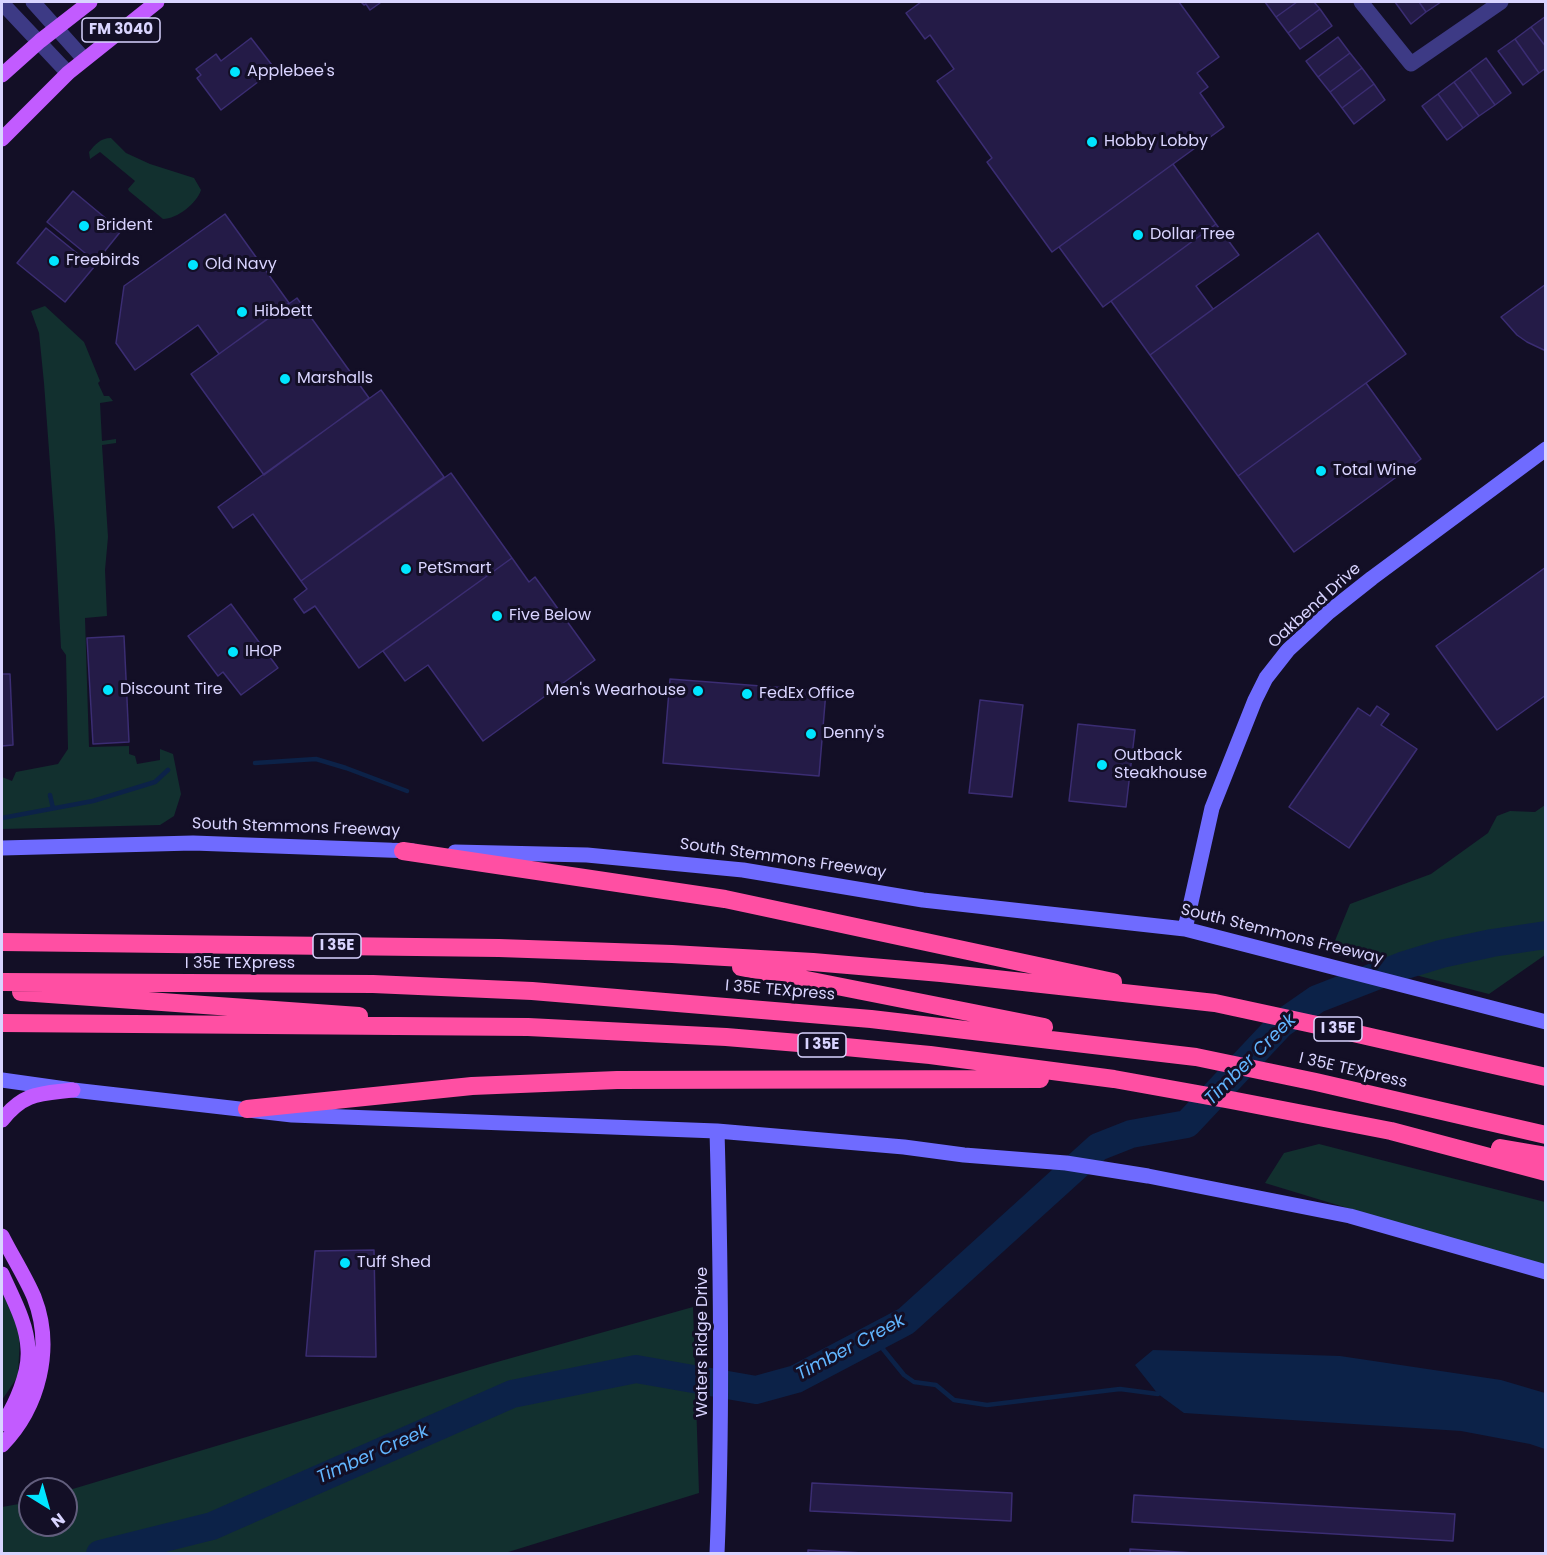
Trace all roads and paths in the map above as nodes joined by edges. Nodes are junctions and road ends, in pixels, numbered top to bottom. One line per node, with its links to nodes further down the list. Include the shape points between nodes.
1 (33, 2): 7 (street)
2 (90, 2): 7 (main road, FM 3040)
3 (158, 2): 9 (main road, FM 3040)
4 (1361, 2): 5 (street, via 1411,64)
5 (1501, 2)
6 (2, 3): 8 (street)
7 (58, 27): 8 (main road, FM 3040); 9 (street)
8 (40, 41): 10 (street); 11 (main road, FM 3040)
9 (84, 59): 10 (main road, FM 3040)
10 (68, 73): 12 (main road, FM 3040)
11 (2, 75)
12 (2, 139)
13 (1545, 449): 16 (main road, Oakbend Drive, via 1338,605 1288,650 1266,678 1212,808)
14 (2, 848): 15 (main road, South Stemmons Freeway, via 192,843)
15 (404, 851): 16 (main road, South Stemmons Freeway, via 587,855 732,869 923,900); 21 (highway, via 725,899)
16 (1185, 929): 22 (main road, South Stemmons Freeway)
17 (2, 942): 18 (highway, I 35E)
18 (672, 954): 21 (highway, I 35E, via 941,973); 25 (highway)
19 (2, 982): 25 (highway, I 35E TEXpress, via 373,984 532,991 871,1018)
20 (2, 991): 24 (highway)
21 (1215, 1003): 26 (highway, I 35E)
22 (1545, 1022)
23 (2, 1023): 24 (highway, I 35E)
24 (528, 1027): 27 (highway, I 35E, via 835,1046)
25 (1196, 1057): 34 (highway, I 35E TEXpress)
26 (1545, 1077)
27 (1114, 1079): 30 (highway, via 616,1080 472,1086); 33 (highway, I 35E)
28 (2, 1080): 29 (main road)
29 (73, 1090): 30 (main road); 31 (main road, via 30,1096 9,1110)
30 (246, 1109): 32 (main road, via 351,1118)
31 (2, 1120)
32 (717, 1131): 38 (main road, via 1066,1163 1148,1176 1350,1216); 42 (main road, Waters Ridge Drive, via 721,1302)
33 (1391, 1131): 35 (highway); 36 (highway, I 35E)
34 (1545, 1136)
35 (1545, 1156)
36 (1545, 1172)
37 (2, 1236): 41 (main road, via 33,1297 43,1351 30,1406)
38 (1545, 1272)
39 (2, 1274): 40 (main road, via 19,1311 28,1350 22,1385)
40 (2, 1424)
41 (2, 1445)
42 (717, 1554)

